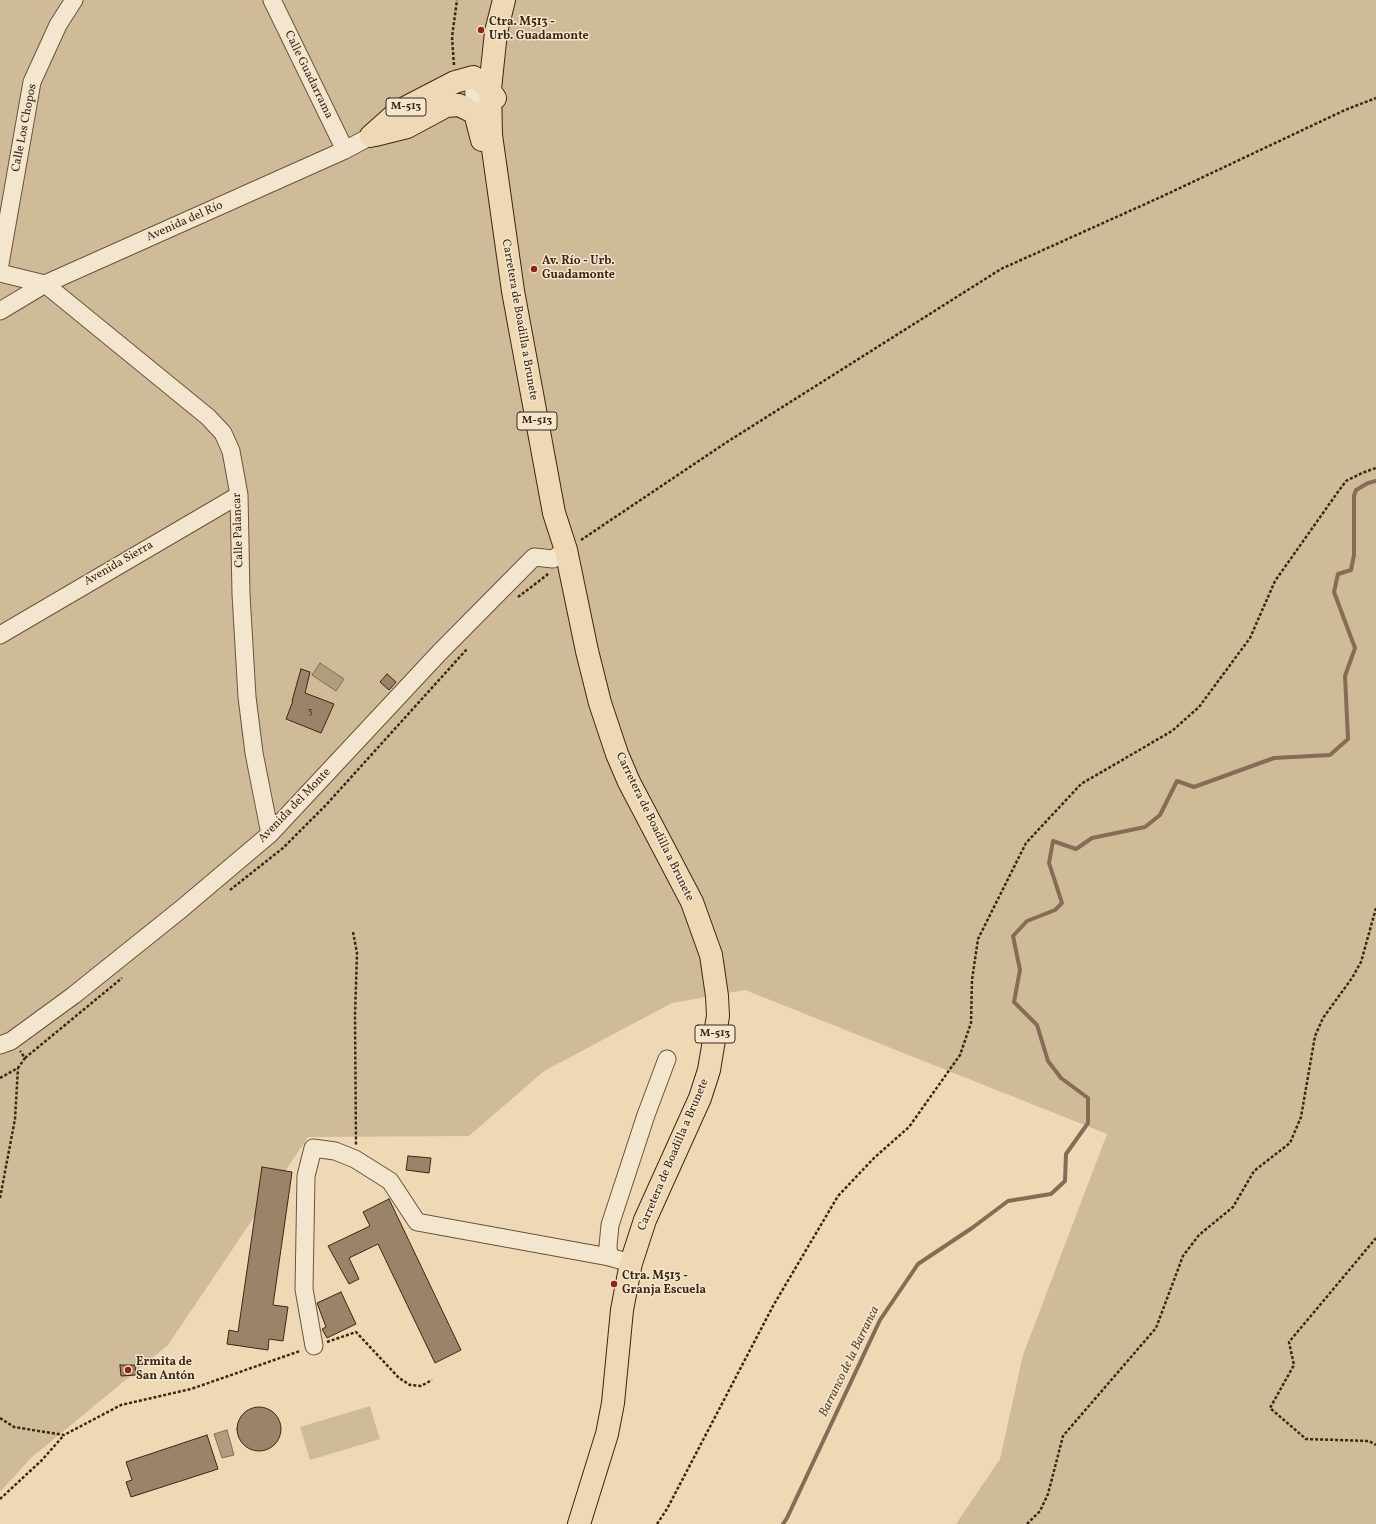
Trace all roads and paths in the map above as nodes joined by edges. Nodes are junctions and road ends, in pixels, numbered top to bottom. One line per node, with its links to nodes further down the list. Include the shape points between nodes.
1 (74, 0): 12 (street, Calle Los Chopos, via 58,25 32,82)
2 (272, 0): 11 (street, Calle Guadarrama)
3 (457, 0): 8 (path, via 452,37)
4 (498, 0): 8 (main road, M-513)
5 (504, 0): 8 (main road, Carretera de Boadilla a Brunete / M-513, via 496,32)
6 (514, 0): 8 (main road, via 506,27)
7 (519, 0): 16 (main road, M-513, via 505,68 504,116 511,184)
8 (472, 94): 10 (main road, M-513, via 407,126); 16 (main road, via 501,160 529,332); 19 (main road, Carretera de Boadilla a Brunete / M-513, via 491,135 513,291 554,513)
9 (1376, 98): 19 (path, via 1344,110 1001,269 728,442)
10 (371, 136): 11 (street, Avenida del Río)
11 (345, 150): 14 (street, Avenida del Río)
12 (0, 264)
13 (0, 273): 14 (street, Calle Palancar)
14 (45, 284): 15 (street, Avenida del Río); 18 (street, Calle Palancar, via 208,417 223,433 231,451)
15 (0, 311)
16 (539, 359): 19 (main road, M-513, via 565,513)
17 (1376, 468): 40 (path, via 1346,481 1275,581 1250,638 1199,707 1172,731 1080,784 1026,843 978,938 972,980 971,1024 960,1055 909,1128 874,1158 838,1196 773,1306)
18 (239, 495): 20 (street, Avenida Sierra); 21 (street, Calle Palancar, via 247,697 254,753)
19 (566, 550): 21 (street, Avenida del Monte, via 553,559 534,557 439,653); 32 (main road, Carretera de Boadilla a Brunete / M-513, via 587,651 600,703 617,754 692,902 711,955 717,996 717,1022 709,1070 700,1098 645,1220)
20 (0, 634)
21 (270, 834): 24 (street, Avenida del Monte, via 81,990)
22 (1376, 908): 41 (path, via 1361,962 1315,1036 1301,1116 1290,1143 1254,1171 1233,1207 1199,1235 1183,1256 1156,1328 1063,1436 1048,1494 1040,1512)
23 (352, 932): 28 (path, via 357,953)
24 (6, 1043): 26 (path, via 25,1058)
25 (666, 1059): 31 (street, via 610,1225)
26 (18, 1068): 27 (path); 29 (path, via 15,1119)
27 (0, 1078)
28 (355, 1159): 31 (street, via 390,1181 417,1222); 33 (street, via 335,1151 313,1148 306,1176 304,1289)
29 (0, 1198)
30 (1376, 1238): 37 (path, via 1289,1342 1294,1365 1270,1408 1306,1439 1368,1441)
31 (609, 1257): 32 (street)
32 (632, 1263): 39 (main road, Carretera de Boadilla a Brunete / M-513, via 622,1310 613,1403)
33 (314, 1346): 34 (path, via 356,1332 399,1378 410,1385 421,1386); 36 (path, via 191,1389 121,1405)
34 (432, 1380)
35 (0, 1418): 36 (path, via 14,1427)
36 (64, 1435): 38 (path, via 42,1460)
37 (1376, 1445)
38 (0, 1499)
39 (579, 1524)
40 (657, 1524)
41 (1027, 1524)

